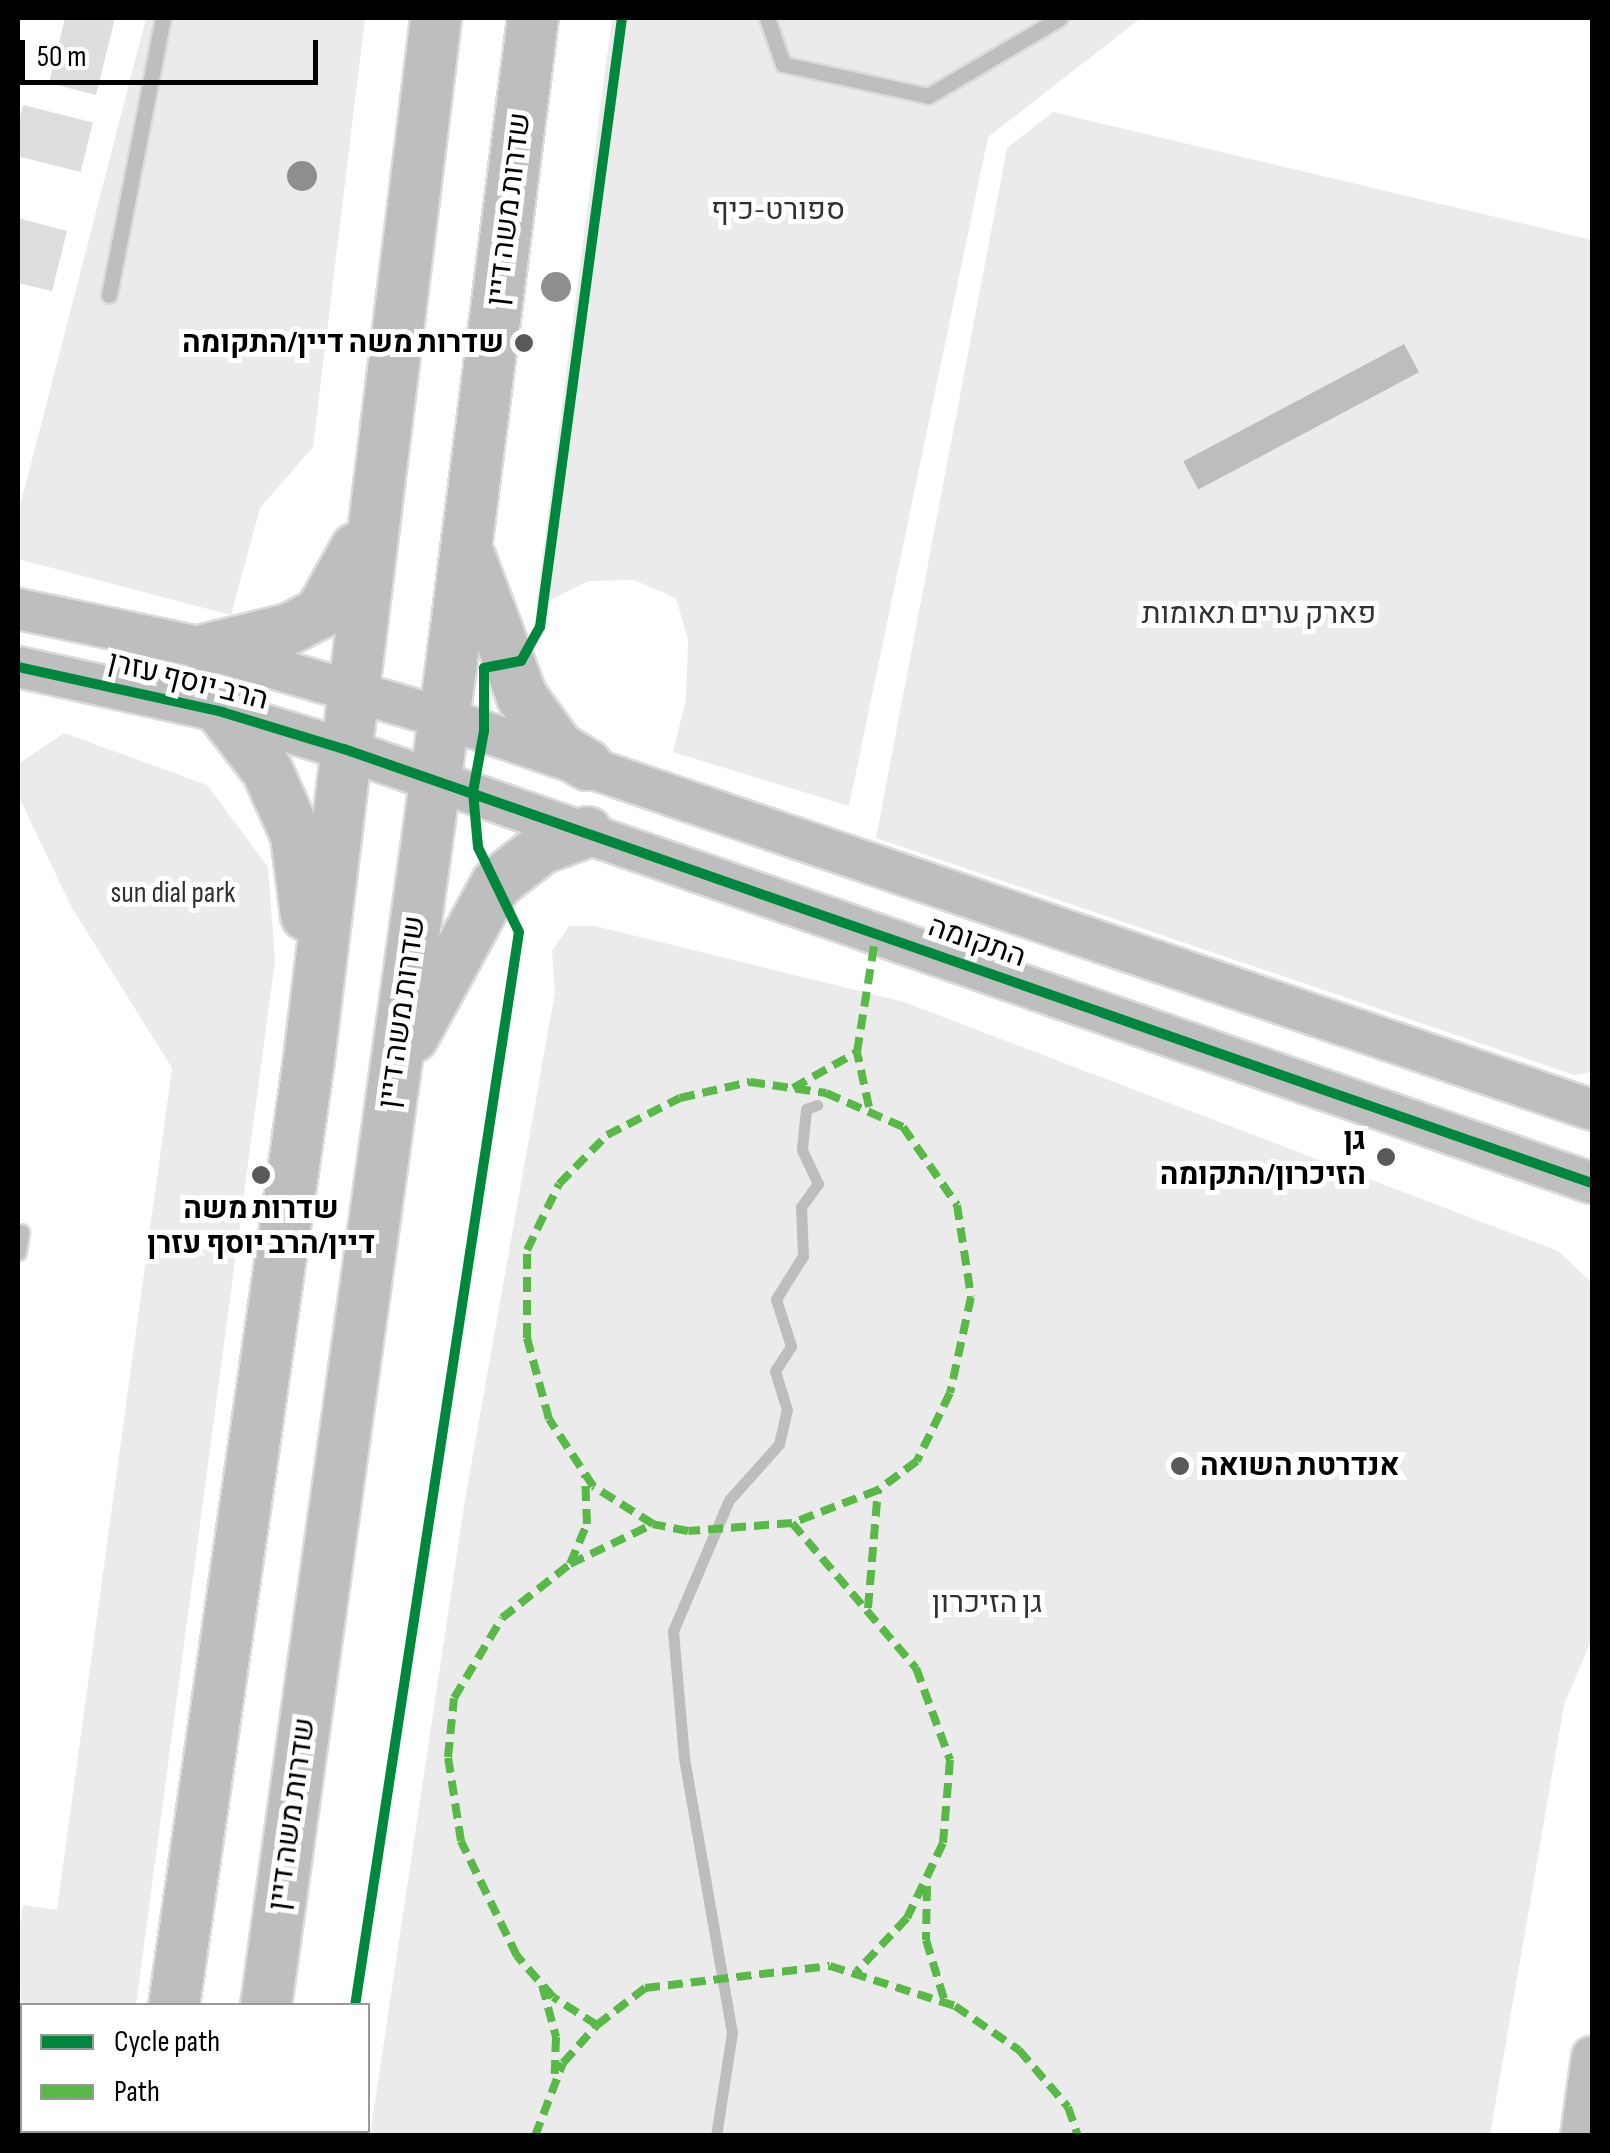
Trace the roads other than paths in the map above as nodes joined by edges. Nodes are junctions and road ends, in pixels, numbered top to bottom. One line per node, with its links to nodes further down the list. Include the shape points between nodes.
1 (163, 18): 6 (lane)
2 (436, 18): 7 (main road)
3 (532, 18): 8 (main road, שדרות משה דיין)
4 (767, 18): 5 (lane, via 783,64 928,96)
5 (1060, 18)
6 (110, 296)
7 (371, 511): 10 (main road, via 347,572 320,612 289,629); 12 (main road)
8 (466, 546): 14 (main road, שדרות משה דיין); 16 (main road, via 522,697 560,748)
9 (18, 608): 10 (street, הרב יוסף עזרן)
10 (207, 648): 12 (street, הרב יוסף עזרן)
11 (18, 667): 13 (street, הרב יוסף עזרן)
12 (354, 690): 14 (street, התקומה); 15 (main road)
13 (222, 712): 15 (street, הרב יוסף עזרן); 19 (main road, via 266,770 296,836 307,924)
14 (444, 718): 16 (street, התקומה); 17 (main road, שדרות משה דיין)
15 (344, 749): 17 (street, התקומה); 19 (main road)
16 (587, 765): 21 (street, התקומה)
17 (434, 779): 18 (street, התקומה); 20 (main road, שדרות משה דיין)
18 (587, 832): 20 (main road, via 541,849 496,884 460,940); 22 (street, התקומה)
19 (308, 1067): 25 (main road)
20 (393, 1077): 26 (main road, שדרות משה דיין)
21 (1590, 1108)
22 (1586, 1184)
23 (21, 1232): 24 (lane)
24 (18, 1252)
25 (174, 2003)
26 (266, 2003)
27 (1592, 2057): 28 (street)
28 (1581, 2136)

